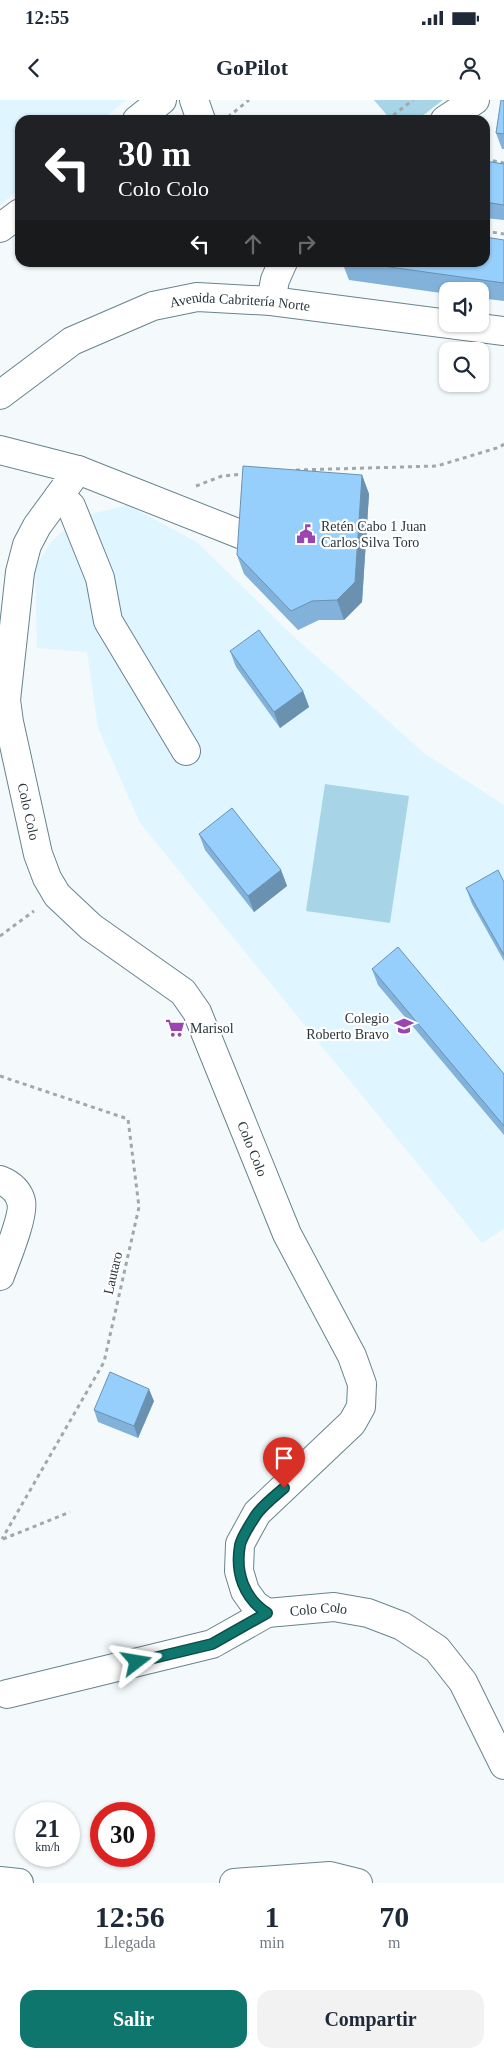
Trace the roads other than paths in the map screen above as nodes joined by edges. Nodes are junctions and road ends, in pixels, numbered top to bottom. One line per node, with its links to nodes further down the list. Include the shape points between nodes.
1 (162, 100): 4 (street)
2 (194, 100): 5 (street)
3 (475, 100): 6 (street)
4 (143, 115)
5 (199, 115)
6 (452, 115)
7 (15, 217): 8 (street)
8 (0, 228)
9 (281, 267): 10 (street)
10 (271, 301): 11 (street, Avenida Cabritería Norte); 12 (street, Avenida Cabritería Norte, via 197,297 153,306 72,341)
11 (504, 331)
12 (0, 395)
13 (0, 450): 14 (street)
14 (78, 470): 15 (street, Colo Colo); 16 (street)
15 (59, 496): 17 (street, via 71,506 100,578 108,621); 20 (street, Colo Colo, via 36,526 27,545 20,572 6,700 38,854 56,895 91,927 183,992 197,1012 288,1234 352,1356 362,1384 361,1407 352,1423 257,1513 240,1544 239,1571 245,1591 254,1605)
16 (245, 536)
17 (186, 750)
18 (0, 1180): 19 (street, via 10,1184 22,1203)
19 (0, 1276)
20 (267, 1613): 21 (street, via 212,1644); 22 (street, Colo Colo, via 334,1607 368,1613 402,1626 437,1650 463,1682)
21 (7, 1694)
22 (504, 1765)
23 (0, 1881): 24 (street)
24 (19, 1883)
25 (234, 1883): 26 (street, via 330,1876)
26 (358, 1883)

